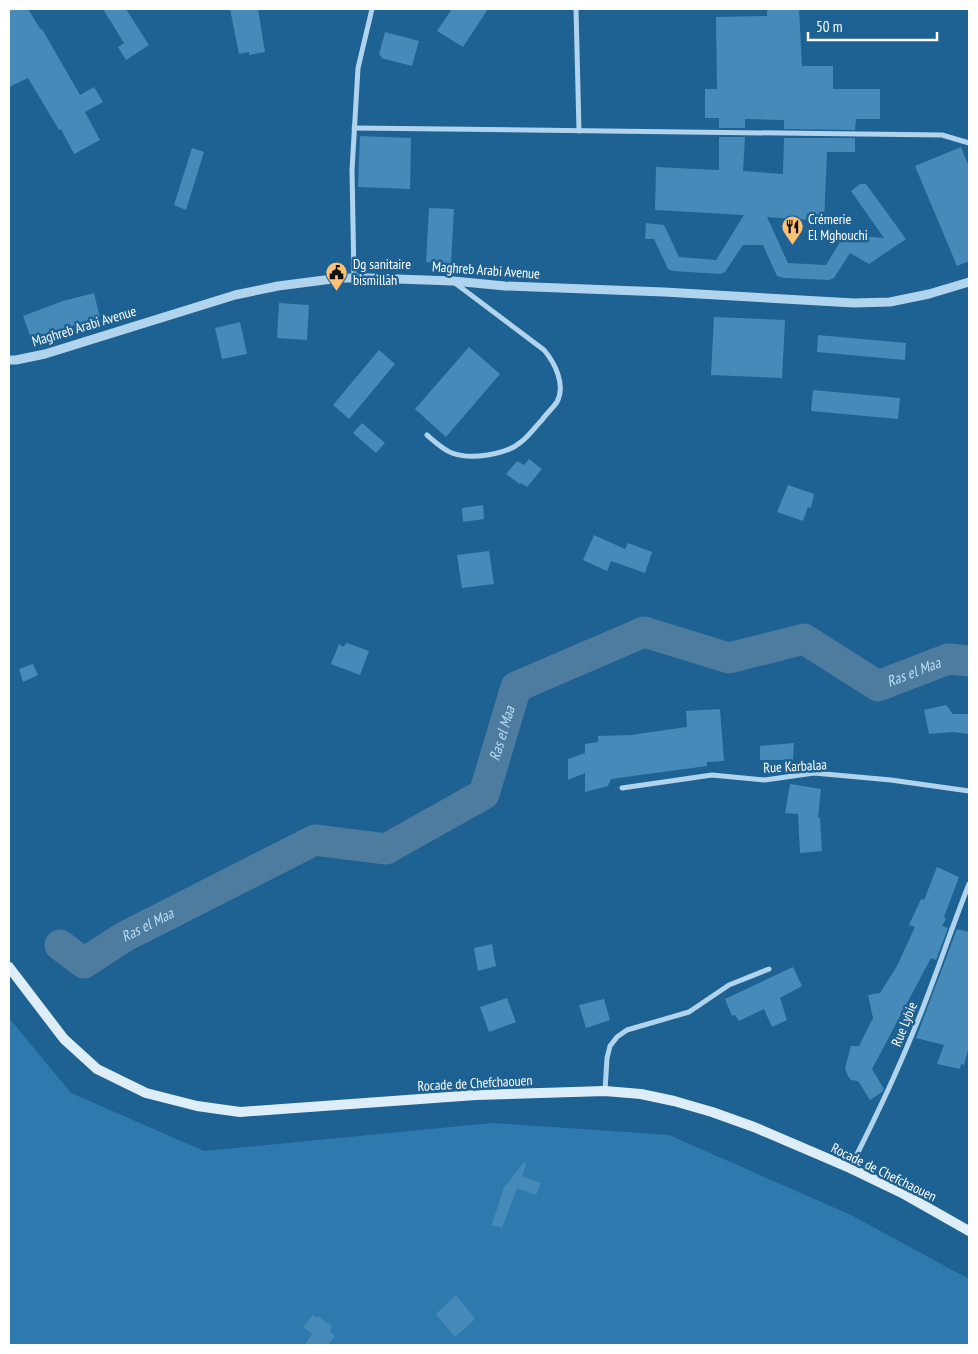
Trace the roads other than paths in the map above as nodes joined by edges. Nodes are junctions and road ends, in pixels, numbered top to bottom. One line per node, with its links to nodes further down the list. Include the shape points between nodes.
1 (372, 9): 3 (street, via 358,68)
2 (576, 9): 4 (street)
3 (354, 128): 4 (street); 6 (street)
4 (579, 130): 5 (street, via 942,134)
5 (969, 143)
6 (354, 278): 7 (street, Maghreb Arabi Avenue); 9 (street, Maghreb Arabi Avenue, via 278,286 235,295 45,354)
7 (453, 281): 8 (street, Maghreb Arabi Avenue, via 854,303 890,302); 10 (street, via 544,350 558,372 559,393 557,402 522,442 504,451 458,455 442,448)
8 (969, 282)
9 (9, 360)
10 (427, 435)
11 (622, 788): 12 (street, Rue Karbalaa, via 712,775 764,780 814,773)
12 (969, 791)
13 (969, 884): 17 (street, Rue Lybie, via 915,1028)
14 (9, 968): 16 (main road, Rocade de Chefchaouen, via 64,1039 97,1069 146,1093 197,1106 240,1112)
15 (769, 969): 16 (street, via 729,985 689,1012 627,1030 617,1037 607,1058)
16 (604, 1091): 17 (main road, Rocade de Chefchaouen, via 649,1096 712,1112)
17 (850, 1168): 18 (main road, Rocade de Chefchaouen)
18 (969, 1231)

